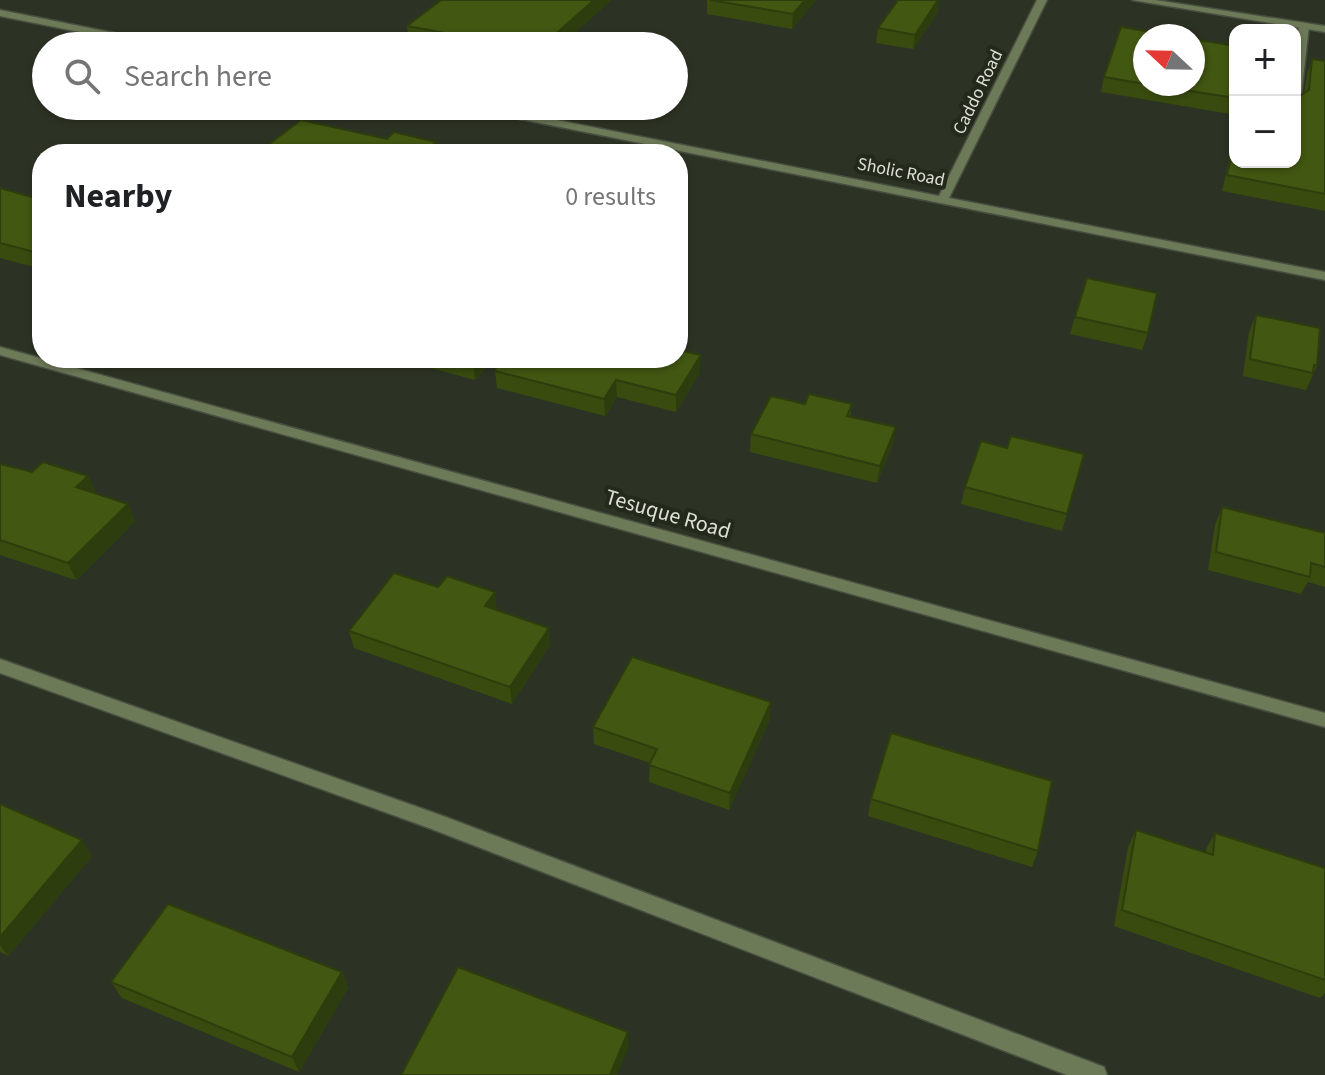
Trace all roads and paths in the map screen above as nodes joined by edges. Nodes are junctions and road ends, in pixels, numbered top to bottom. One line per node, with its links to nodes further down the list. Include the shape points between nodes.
1 (1042, 0): 11 (street, Caddo Road)
2 (1137, 0): 4 (street)
3 (0, 13): 6 (street)
4 (1304, 26): 5 (street); 7 (street)
5 (1325, 29)
6 (94, 32)
7 (1296, 96)
8 (541, 120): 9 (street, Sholic Road)
9 (663, 144)
10 (688, 149): 11 (street, Sholic Road)
11 (943, 199): 12 (street, Sholic Road)
12 (1325, 276)
13 (0, 351): 14 (street, Tesuque Road)
14 (32, 360)
15 (61, 368): 17 (street, Tesuque Road)
16 (0, 666): 18 (street, via 436,822)
17 (1325, 720)
18 (1096, 1075)

